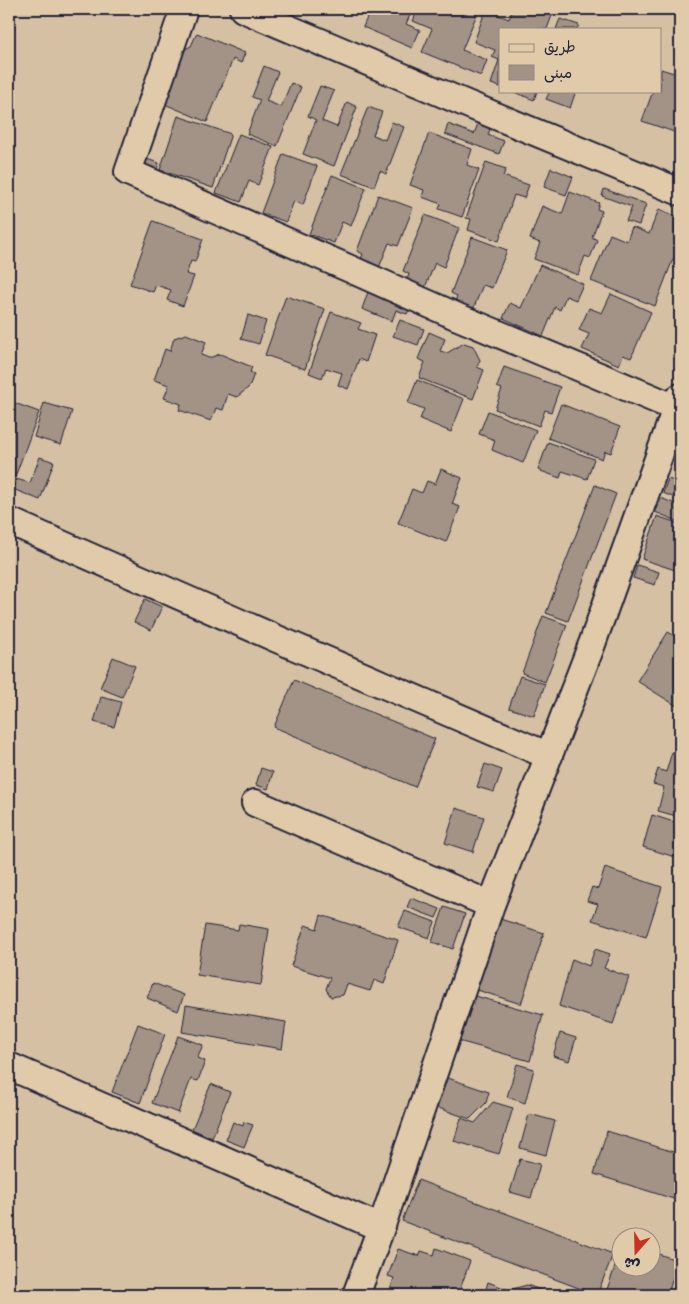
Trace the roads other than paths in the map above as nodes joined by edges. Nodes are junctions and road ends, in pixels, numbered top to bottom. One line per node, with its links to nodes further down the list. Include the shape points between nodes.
1 (184, 9): 4 (street, via 128,172 458,318)
2 (243, 9): 3 (street)
3 (680, 192)
4 (678, 403): 5 (street)
5 (672, 447): 7 (street)
6 (9, 521): 7 (street)
7 (549, 756): 9 (street)
8 (255, 802): 9 (street)
9 (491, 905): 11 (street)
10 (9, 1066): 11 (street)
11 (381, 1228): 12 (street)
12 (356, 1295)

